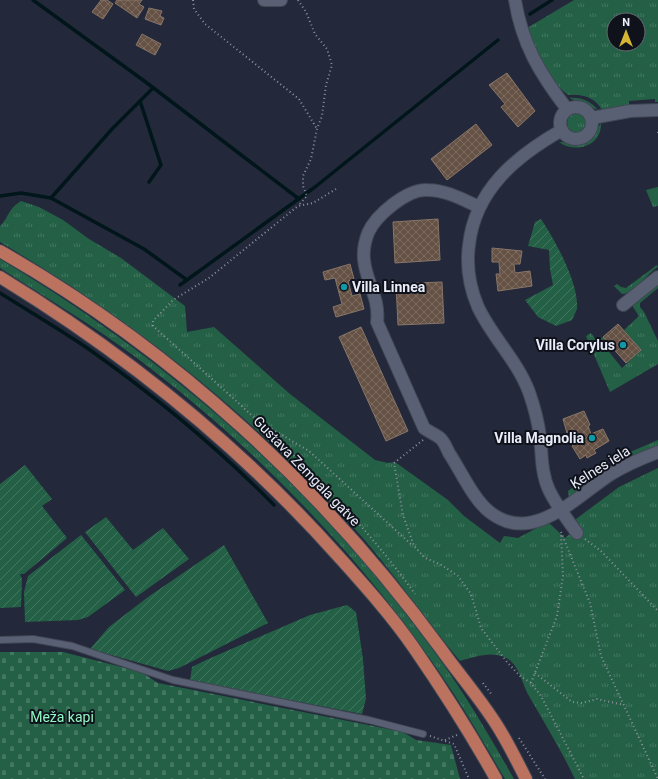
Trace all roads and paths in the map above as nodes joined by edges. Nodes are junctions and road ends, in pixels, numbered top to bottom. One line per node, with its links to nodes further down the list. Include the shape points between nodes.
1 (193, 0): 9 (path, via 194,9 205,24 299,99)
2 (264, 0): 3 (street)
3 (281, 0)
4 (298, 0): 9 (path, via 316,34 328,49 332,65)
5 (515, 0): 6 (street, via 524,39 532,58)
6 (567, 109): 8 (street, via 583,107); 10 (street, via 560,123)
7 (658, 110): 8 (street)
8 (592, 118): 10 (street, via 589,134 582,138 574,139)
9 (317, 129): 12 (path, via 311,159 303,176 307,196)
10 (562, 130): 13 (street, via 511,166 491,186)
11 (336, 189): 12 (path, via 313,203)
12 (298, 206): 18 (path, via 209,278 173,300 153,321 152,326)
13 (479, 207): 19 (street, Ķelnes iela, via 443,191 425,190 407,194 378,217 368,232 364,248 364,262 378,310 377,322 416,412 424,428); 21 (street, via 470,234 467,269 470,285 478,307 512,358 529,393 540,436 548,489)
14 (0, 250): 33 (main road, Gustava Zemgala gatve, via 61,287 155,354 232,417 276,458 323,505 375,565 419,619)
15 (658, 277): 17 (street)
16 (0, 278): 32 (main road, via 41,302 118,355 241,456 308,522 380,604 414,648)
17 (623, 305)
18 (254, 418): 23 (path, via 309,451); 24 (path, via 335,498 396,568)
19 (431, 434): 21 (street, Ķelnes iela, via 440,438 478,500 490,513 517,524 535,523); 23 (path, via 394,463 403,515)
20 (658, 452): 21 (street, Ķelnes iela, via 612,474)
21 (561, 510): 22 (street)
22 (577, 533): 25 (path, via 601,551)
23 (414, 546): 29 (path, via 425,558 458,576 471,594 481,628 520,676)
24 (419, 600)
25 (658, 611)
26 (0, 640): 34 (lane, via 33,639 72,646 173,680 369,720)
27 (535, 673): 29 (path); 31 (path, via 572,702 582,703 597,699); 31 (path, via 557,616 563,576 561,530 590,603 601,656)
28 (478, 678): 30 (path)
29 (531, 683): 42 (path)
30 (495, 700)
31 (625, 705): 43 (path)
32 (466, 730): 37 (main road); 38 (main road)
33 (501, 731): 39 (main road, Gustava Zemgala gatve); 40 (main road)
34 (423, 734): 36 (path, via 454,744)
35 (518, 737): 41 (path)
36 (469, 779)
37 (488, 779)
38 (496, 779)
39 (526, 779)
40 (535, 779)
41 (545, 779)
42 (584, 779)
43 (658, 779)

